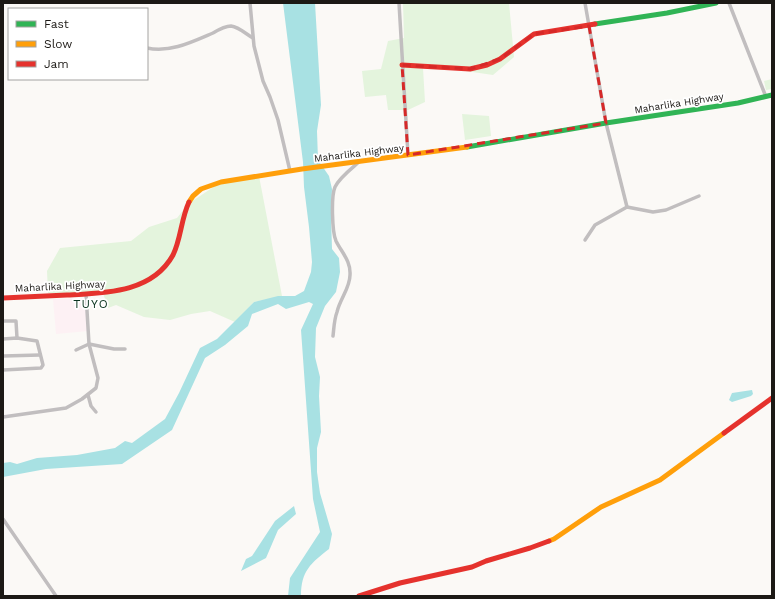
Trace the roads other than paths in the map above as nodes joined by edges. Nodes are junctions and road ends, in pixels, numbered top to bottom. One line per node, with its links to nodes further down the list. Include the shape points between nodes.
1 (250, 3): 7 (street)
2 (399, 3): 9 (street)
3 (585, 3): 6 (street)
4 (716, 3): 6 (main road)
5 (729, 3): 11 (street)
6 (589, 26): 9 (main road, via 534,34 500,60 470,69); 12 (street)
7 (253, 38): 8 (street, via 229,26 168,50); 15 (street, via 263,81 278,120)
8 (148, 48)
9 (402, 65): 13 (street)
10 (772, 95): 11 (main road, Maharlika Highway)
11 (766, 97): 12 (main road, Maharlika Highway)
12 (606, 123): 13 (main road, Maharlika Highway, via 477,146); 17 (street)
13 (408, 155): 14 (main road, Maharlika Highway)
14 (360, 161): 15 (main road, Maharlika Highway); 22 (street, via 335,186 333,193 334,233 348,260 350,276 337,311)
15 (290, 171): 19 (main road, Maharlika Highway, via 221,182 201,189 188,204 173,254 163,269 150,279 126,289)
16 (699, 196): 17 (street, via 666,210 653,212)
17 (627, 207): 18 (street, via 595,225)
18 (585, 240)
19 (86, 294): 20 (main road, Maharlika Highway); 25 (street)
20 (3, 298)
21 (3, 321): 23 (street, via 16,321)
22 (333, 336)
23 (17, 338): 24 (street); 28 (street, via 37,341)
24 (3, 339)
25 (89, 344): 26 (street); 27 (street); 31 (street, via 98,378 96,388)
26 (125, 349)
27 (76, 350)
28 (40, 355): 29 (street); 30 (street, via 43,365 41,368)
29 (3, 356)
30 (3, 370)
31 (88, 394): 33 (street, via 91,406); 34 (street, via 66,408)
32 (772, 398): 37 (main road, via 660,480 604,504 554,539 472,567 400,583)
33 (96, 412)
34 (3, 417)
35 (3, 519): 36 (street)
36 (56, 596)
37 (359, 596)

